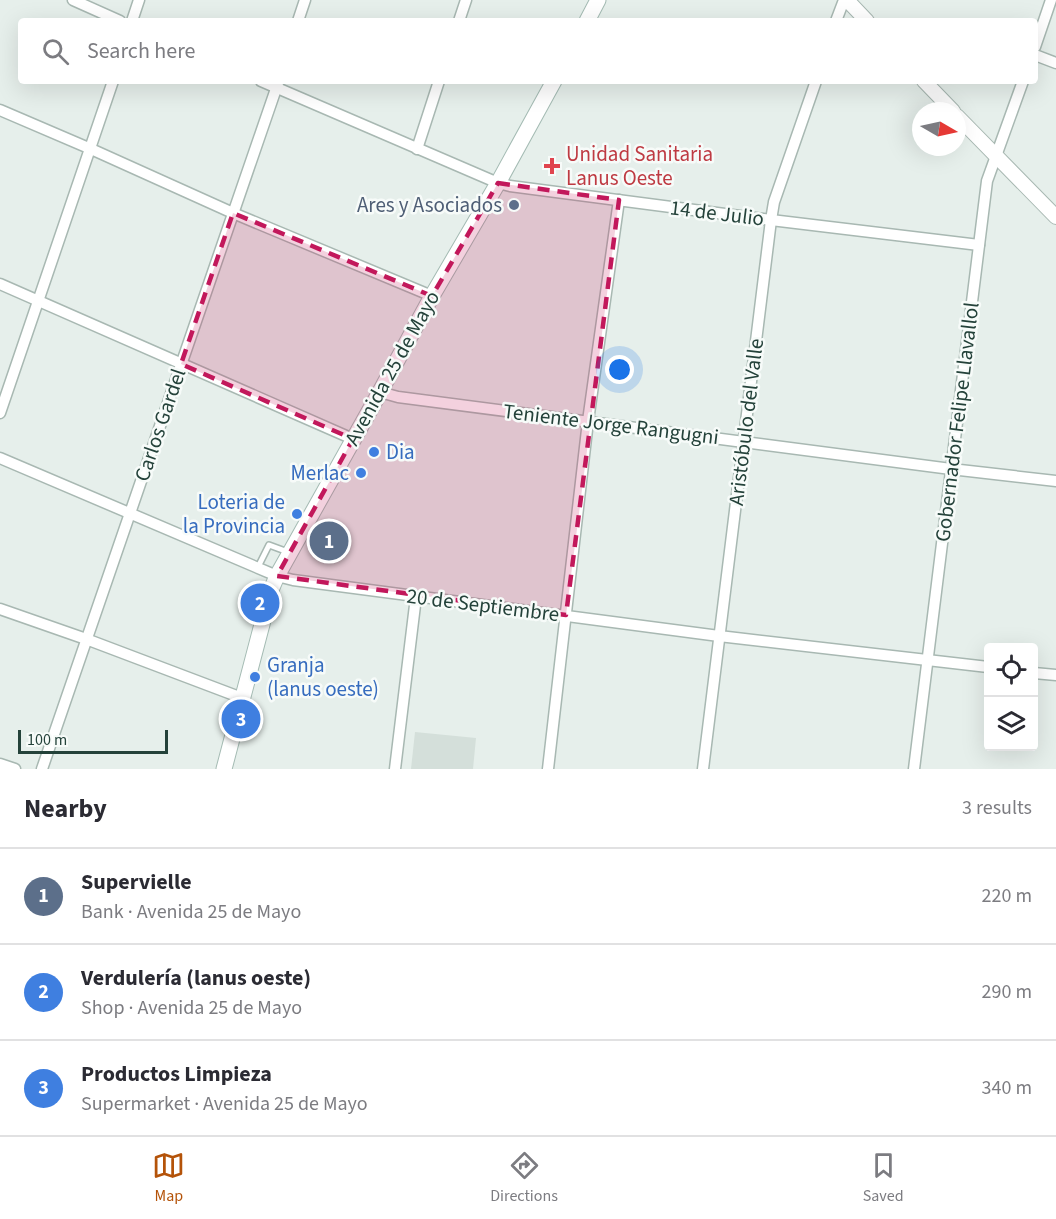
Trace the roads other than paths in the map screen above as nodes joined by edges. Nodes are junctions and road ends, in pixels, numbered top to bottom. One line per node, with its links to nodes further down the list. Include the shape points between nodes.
1 (73, 0): 8 (street)
2 (140, 0): 9 (street)
3 (305, 0): 10 (street)
4 (466, 0): 11 (street)
5 (598, 0): 12 (main road)
6 (845, 0): 13 (street); 14 (street)
7 (1051, 0): 15 (street)
8 (113, 18)
9 (133, 18)
10 (299, 18)
11 (460, 18)
12 (589, 18)
13 (837, 18)
14 (864, 18)
15 (1038, 38)
16 (1038, 56): 17 (street)
17 (1056, 63)
18 (112, 84): 28 (street)
19 (277, 84): 29 (street, 14 de Julio); 33 (street, Carlos Gardel)
20 (439, 84): 29 (street)
21 (552, 84): 31 (main road, Avenida 25 de Mayo)
22 (815, 84): 35 (street, Aristóbulo del Valle)
23 (927, 84): 25 (street)
24 (1022, 84): 30 (street, Gobernador Felipe Llavallol)
25 (944, 102)
26 (0, 110): 28 (street)
27 (966, 125): 30 (street)
28 (90, 148): 33 (street); 39 (street)
29 (417, 149): 31 (street, 14 de Julio)
30 (996, 157): 34 (street); 36 (street, Gobernador Felipe Llavallol, via 987,181)
31 (498, 183): 32 (street, 14 de Julio); 38 (main road, Avenida 25 de Mayo)
32 (619, 200): 35 (street, 14 de Julio); 43 (street)
33 (233, 213): 38 (street); 40 (street, Carlos Gardel)
34 (1056, 217)
35 (771, 220): 36 (street, 14 de Julio); 45 (street, Aristóbulo del Valle)
36 (979, 244): 47 (street, Gobernador Felipe Llavallol)
37 (0, 284): 39 (street)
38 (432, 296): 41 (main road, Avenida 25 de Mayo)
39 (39, 301): 40 (street); 42 (street)
40 (181, 364): 44 (street); 49 (street, Carlos Gardel)
41 (380, 392): 43 (street, Teniente Jorge Rangugni); 44 (main road, Avenida 25 de Mayo)
42 (0, 413)
43 (588, 421): 45 (street, Teniente Jorge Rangugni); 55 (street)
44 (353, 439): 50 (main road, Avenida 25 de Mayo)
45 (744, 441): 47 (street, Teniente Jorge Rangugni); 56 (street, Aristóbulo del Valle)
46 (0, 458): 49 (street, 20 de Septiembre)
47 (951, 469): 48 (street, Teniente Jorge Rangugni); 58 (street, Gobernador Felipe Llavallol)
48 (1056, 481)
49 (130, 514): 51 (street, 20 de Septiembre); 57 (street, Carlos Gardel)
50 (289, 552): 51 (lane, via 269,545); 52 (main road, Avenida 25 de Mayo)
51 (257, 568): 52 (street, 20 de Septiembre)
52 (277, 576): 53 (street, 20 de Septiembre); 62 (main road, Avenida 25 de Mayo)
53 (416, 597): 55 (street, 20 de Septiembre); 67 (street)
54 (0, 609): 57 (street)
55 (566, 615): 56 (street, 20 de Septiembre); 68 (street)
56 (719, 636): 58 (street, 20 de Septiembre); 69 (street, Aristóbulo del Valle)
57 (86, 639): 62 (street); 65 (street, Carlos Gardel)
58 (927, 660): 59 (street, 20 de Septiembre); 70 (street, Gobernador Felipe Llavallol)
59 (984, 667)
60 (1038, 673): 61 (street)
61 (1056, 675)
62 (242, 698): 66 (main road, Avenida 25 de Mayo)
63 (0, 764): 64 (street)
64 (15, 769)
65 (42, 769)
66 (224, 769)
67 (395, 769)
68 (548, 769)
69 (702, 769)
70 (914, 769)

